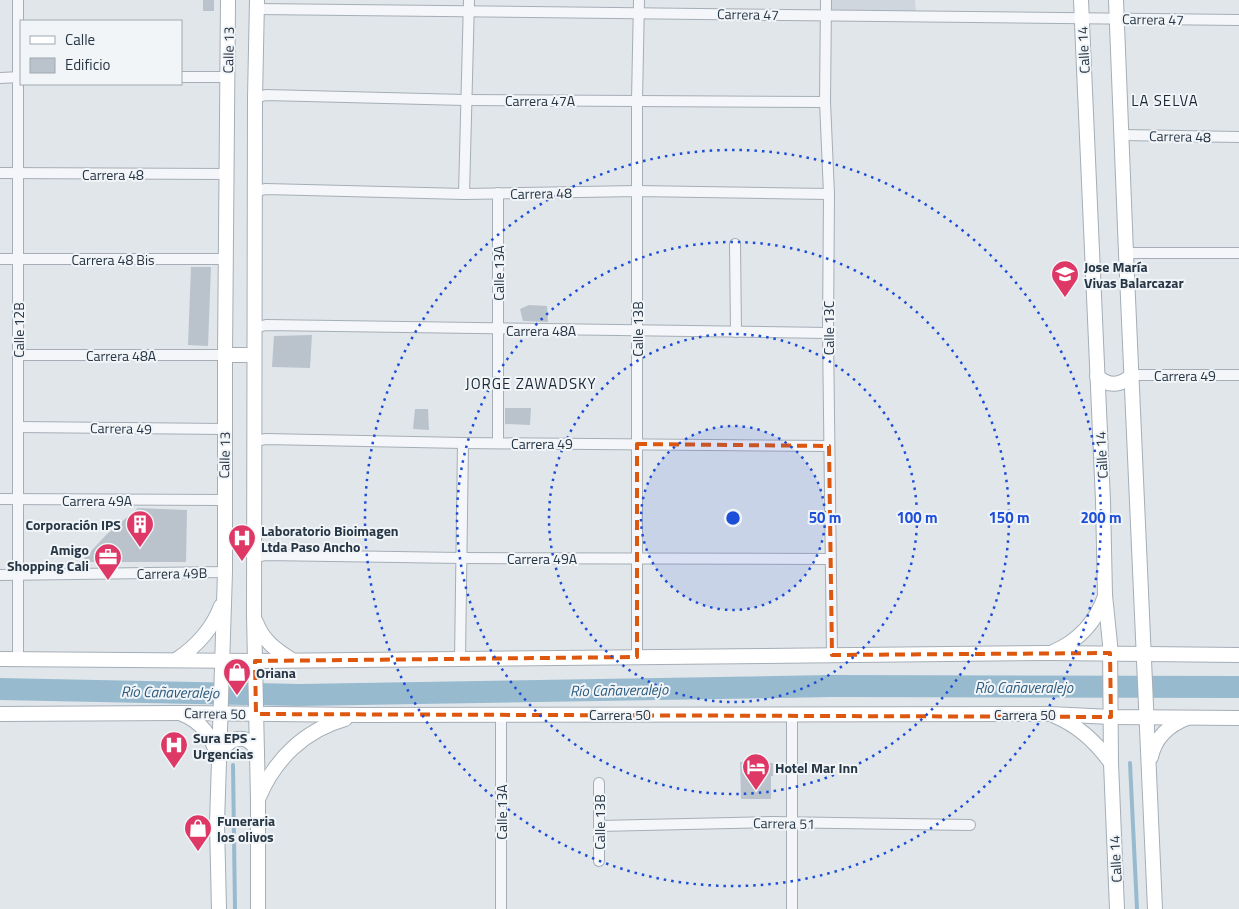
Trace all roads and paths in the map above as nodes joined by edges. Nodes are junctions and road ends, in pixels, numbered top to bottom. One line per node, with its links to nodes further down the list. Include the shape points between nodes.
1 (18, 0): 18 (street, Calle 12B)
2 (228, 0): 16 (main road, Calle 13)
3 (469, 0): 9 (street)
4 (639, 0): 10 (street, Calle 13B)
5 (826, 0): 11 (street, Calle 13C)
6 (1081, 0): 12 (main road, Calle 14)
7 (1116, 0): 13 (main road)
8 (257, 4): 9 (street, Carrera 47); 19 (main road, Calle 13)
9 (469, 11): 10 (street, Carrera 47); 20 (street)
10 (640, 13): 11 (street, Carrera 47); 21 (street, Calle 13B)
11 (826, 15): 12 (street, Carrera 47); 22 (street, Calle 13C)
12 (1082, 18): 13 (street, Carrera 47); 49 (main road, Calle 14)
13 (1117, 19): 14 (street, Carrera 47); 23 (main road)
14 (1239, 20)
15 (182, 77): 16 (street)
16 (228, 77): 27 (main road, Calle 13)
17 (0, 78): 18 (street)
18 (20, 78): 26 (street, Calle 12B)
19 (255, 98): 20 (street, Carrera 47A); 28 (main road, Calle 13)
20 (465, 100): 21 (street, Carrera 47A); 31 (street)
21 (637, 100): 22 (street, Carrera 47A); 29 (street, Calle 13B)
22 (825, 102): 32 (street, Calle 13C)
23 (1122, 134): 24 (street, Carrera 48); 34 (main road)
24 (1239, 137)
25 (0, 173): 26 (street, Carrera 48)
26 (18, 173): 27 (street, Carrera 48); 37 (street, Calle 12B)
27 (227, 174): 38 (main road, Calle 13)
28 (255, 191): 31 (street, Carrera 48); 39 (main road, Calle 13)
29 (637, 191): 30 (street, Carrera 48); 32 (street, Carrera 48); 41 (street, Calle 13B)
30 (498, 193): 31 (street, Carrera 48); 40 (street, Calle 13A)
31 (464, 194)
32 (829, 194): 43 (street, Calle 13C)
33 (735, 244): 42 (street)
34 (1126, 253): 35 (street); 47 (main road)
35 (1239, 253)
36 (0, 259): 37 (street, Carrera 48 Bis)
37 (18, 259): 38 (street, Carrera 48 Bis); 44 (street, Calle 12B)
38 (226, 259): 45 (main road, Calle 13)
39 (254, 328): 40 (street, Carrera 48A, via 266,325); 46 (main road, Calle 13)
40 (498, 330): 41 (street, Carrera 48A); 54 (street, Calle 13A)
41 (637, 331): 42 (street, Carrera 48A); 55 (street, Calle 13B)
42 (736, 332): 43 (street, Carrera 48A)
43 (828, 334): 56 (street, Calle 13C)
44 (18, 355): 45 (street, Carrera 48A); 50 (street, Calle 12B)
45 (225, 355): 46 (main road); 51 (main road, Calle 13)
46 (254, 356): 52 (main road, Calle 13)
47 (1132, 375): 48 (street, Carrera 49); 49 (main road, via 1117,384 1106,383); 75 (main road)
48 (1239, 375)
49 (1097, 376): 67 (main road, Calle 14)
50 (18, 427): 51 (street, Carrera 49); 58 (street, Calle 12B)
51 (225, 429): 59 (main road, Calle 13)
52 (254, 441): 53 (street, Carrera 49); 60 (main road, Calle 13)
53 (463, 443): 54 (street, Carrera 49); 61 (street)
54 (498, 443): 55 (street, Carrera 49)
55 (637, 444): 56 (street, Carrera 49); 62 (street, Calle 13B)
56 (829, 446): 63 (street, Calle 13C)
57 (0, 500): 58 (street, Carrera 49A)
58 (18, 500): 59 (street, Carrera 49A); 65 (street, Calle 12B)
59 (224, 500): 64 (main road, Calle 13)
60 (254, 557): 61 (street, Carrera 49A); 69 (main road, Calle 13)
61 (461, 558): 62 (street, Carrera 49A); 77 (street)
62 (637, 558): 63 (street, Carrera 49A); 73 (street, Calle 13B)
63 (830, 559): 71 (street, Calle 13C)
64 (225, 572): 65 (street, Carrera 49B); 68 (main road, Calle 13)
65 (18, 574): 66 (street, Carrera 49B); 78 (street, Calle 12B)
66 (0, 575)
67 (1105, 595): 70 (main road, via 1098,612 1084,631); 74 (main road, Calle 14)
68 (224, 600): 79 (main road, via 202,640); 81 (main road, Calle 13)
69 (254, 614): 80 (main road, via 266,640 278,652); 82 (main road, Calle 13)
70 (1051, 653): 71 (main road); 74 (main road)
71 (832, 655): 73 (main road)
72 (1239, 655): 75 (main road)
73 (637, 657): 77 (main road)
74 (1110, 657): 75 (main road); 85 (main road, Calle 14)
75 (1144, 657): 86 (main road)
76 (0, 659): 78 (main road)
77 (460, 659): 80 (main road)
78 (18, 660): 79 (main road)
79 (176, 660): 81 (main road)
80 (294, 660): 82 (main road)
81 (222, 665): 82 (main road); 83 (main road, Calle 13)
82 (255, 666): 84 (main road, Calle 13)
83 (221, 709): 84 (main road, Carrera 50); 87 (main road, Carrera 50); 96 (main road, Calle 13)
84 (256, 710): 91 (main road, Carrera 50); 95 (main road, Calle 13)
85 (1111, 712): 86 (main road, Carrera 50); 90 (main road, Carrera 50); 97 (main road, Calle 14)
86 (1146, 712): 93 (main road, Carrera 50); 98 (main road)
87 (179, 713): 88 (main road, Carrera 50); 96 (main road, via 197,722 206,732)
88 (0, 714)
89 (501, 714): 91 (main road, Carrera 50); 92 (main road, Carrera 50); 107 (street, Calle 13A)
90 (1050, 714): 92 (main road, Carrera 50); 97 (main road, via 1089,737)
91 (362, 715): 100 (main road, via 325,726 298,743 268,777)
92 (792, 715): 101 (street)
93 (1189, 717): 94 (main road, Carrera 50); 98 (main road, via 1163,733)
94 (1239, 718)
95 (257, 752): 96 (main road, via 249,742 238,739 226,744); 100 (main road, Calle 13)
96 (220, 759): 105 (main road, Calle 13, via 217,824)
97 (1111, 763): 109 (main road, Calle 14)
98 (1150, 763): 110 (main road)
99 (599, 783): 103 (street, Calle 13B)
100 (258, 800): 106 (main road, Calle 13)
101 (792, 823): 102 (street, Carrera 51); 103 (street, Carrera 51); 108 (street)
102 (970, 825)
103 (598, 826): 104 (street, Calle 13B)
104 (598, 861)
105 (219, 909)
106 (258, 909)
107 (501, 909)
108 (792, 909)
109 (1118, 909)
110 (1155, 909)

